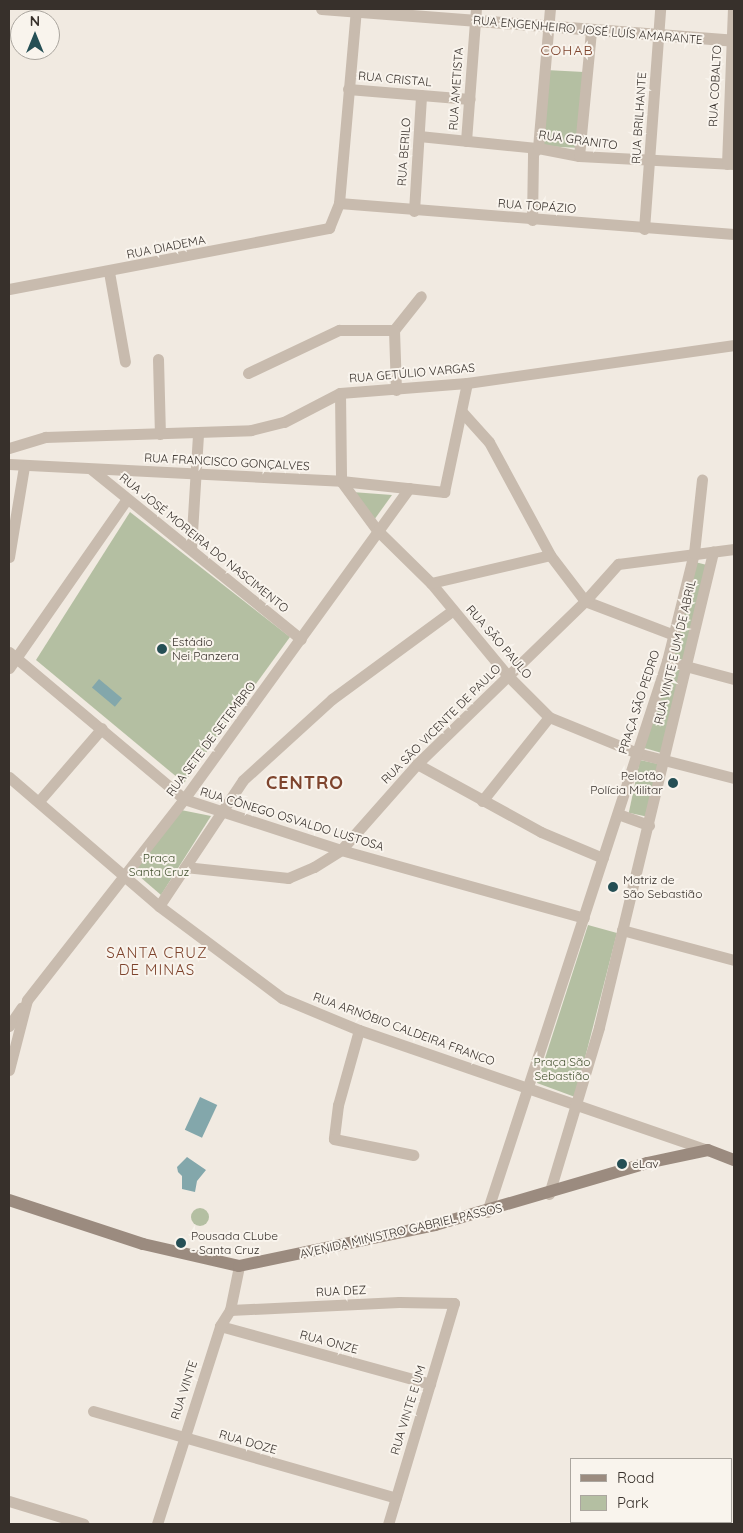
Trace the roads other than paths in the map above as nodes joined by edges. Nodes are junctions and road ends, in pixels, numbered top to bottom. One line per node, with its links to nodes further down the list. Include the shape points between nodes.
1 (322, 9): 5 (street, RUA ENGENHEIRO JOSÉ LUÍS AMARANTE)
2 (550, 9): 7 (street)
3 (660, 9): 9 (street, RUA BRILHANTE)
4 (733, 9): 10 (street, RUA COBALTO)
5 (356, 10): 6 (street, RUA ENGENHEIRO JOSÉ LUÍS AMARANTE); 11 (street)
6 (475, 15): 7 (street, RUA ENGENHEIRO JOSÉ LUÍS AMARANTE); 13 (street, RUA AMETISTA)
7 (549, 27): 8 (street, RUA ENGENHEIRO JOSÉ LUÍS AMARANTE); 17 (street)
8 (591, 31): 9 (street, RUA ENGENHEIRO JOSÉ LUÍS AMARANTE); 18 (street)
9 (658, 37): 10 (street, RUA ENGENHEIRO JOSÉ LUÍS AMARANTE); 19 (street, RUA BRILHANTE)
10 (733, 41): 14 (street, RUA COBALTO)
11 (348, 89): 12 (street, RUA CRISTAL); 21 (street)
12 (422, 94): 13 (street, RUA CRISTAL); 15 (street, RUA BERILO)
13 (470, 99): 16 (street, RUA AMETISTA)
14 (730, 118): 20 (street, RUA COBALTO)
15 (419, 136): 16 (street, RUA GRANITO); 22 (street, RUA BERILO)
16 (466, 142): 17 (street, RUA GRANITO)
17 (538, 148): 18 (street, RUA GRANITO); 23 (street, via 533,153)
18 (579, 156): 19 (street, RUA GRANITO)
19 (650, 162): 20 (street, RUA GRANITO); 24 (street, RUA BRILHANTE)
20 (730, 164)
21 (338, 203): 22 (street, RUA TOPÁZIO); 26 (street, RUA DIADEMA, via 329,228)
22 (414, 210): 23 (street, RUA TOPÁZIO)
23 (532, 220): 24 (street, RUA TOPÁZIO)
24 (644, 228): 25 (street, RUA TOPÁZIO)
25 (734, 234)
26 (109, 272): 27 (street, RUA DIADEMA); 32 (street)
27 (9, 289)
28 (421, 296): 29 (street)
29 (394, 330): 33 (street, via 339,330); 35 (street)
30 (734, 345): 34 (street, RUA GETÚLIO VARGAS)
31 (158, 359): 39 (street)
32 (124, 362)
33 (248, 373)
34 (467, 383): 35 (street, RUA GETÚLIO VARGAS); 37 (street)
35 (396, 390): 36 (street, RUA GETÚLIO VARGAS)
36 (340, 393): 38 (street, RUA GETÚLIO VARGAS, via 284,422 251,430); 46 (street)
37 (462, 412): 47 (street, RUA FRANCISCO GONÇALVES, via 444,492); 54 (street, via 489,442)
38 (198, 433): 39 (street, RUA GETÚLIO VARGAS); 44 (street)
39 (160, 434): 40 (street, RUA GETÚLIO VARGAS, via 45,437)
40 (9, 448)
41 (9, 464): 42 (street, RUA FRANCISCO GONÇALVES)
42 (24, 466): 43 (street, RUA FRANCISCO GONÇALVES); 55 (street)
43 (91, 469): 44 (street, RUA FRANCISCO GONÇALVES); 48 (street, RUA JOSÉ MOREIRA DO NASCIMENTO)
44 (197, 474): 46 (street, RUA FRANCISCO GONÇALVES); 50 (street)
45 (702, 479): 53 (street, PRAÇA SÃO PEDRO)
46 (341, 481): 47 (street, RUA FRANCISCO GONÇALVES); 49 (street, RUA SÃO PAULO)
47 (409, 488): 49 (street, RUA SETE DE SETEMBRO)
48 (127, 499): 50 (street, RUA JOSÉ MOREIRA DO NASCIMENTO); 61 (street)
49 (377, 530): 56 (street, RUA SÃO PAULO); 60 (street, RUA SETE DE SETEMBRO)
50 (191, 549): 60 (street, RUA JOSÉ MOREIRA DO NASCIMENTO)
51 (734, 549): 52 (street, RUA SÃO VICENTE DE PAULO)
52 (713, 551): 53 (street, RUA SÃO VICENTE DE PAULO); 63 (street, RUA VINTE E UM DE ABRIL)
53 (694, 553): 57 (street, RUA SÃO VICENTE DE PAULO, via 618,564); 59 (street, PRAÇA SÃO PEDRO)
54 (550, 556): 56 (street); 57 (street)
55 (9, 557)
56 (431, 583): 58 (street, RUA SÃO PAULO)
57 (585, 601): 59 (street); 65 (street, RUA SÃO VICENTE DE PAULO)
58 (453, 610): 65 (street, RUA SÃO PAULO); 77 (street, via 332,699 289,736 243,780)
59 (674, 635): 62 (street, PRAÇA SÃO PEDRO)
60 (301, 639): 74 (street, RUA SETE DE SETEMBRO)
61 (13, 655): 64 (street); 68 (street, RUA CÔNEGO OSVALDO LUSTOSA)
62 (667, 661): 63 (street); 69 (street, PRAÇA SÃO PEDRO)
63 (688, 666): 66 (street); 70 (street, RUA VINTE E UM DE ABRIL)
64 (9, 668)
65 (508, 676): 67 (street, RUA SÃO PAULO); 71 (street, RUA SÃO VICENTE DE PAULO)
66 (734, 679)
67 (550, 717): 69 (street, RUA SÃO PAULO); 76 (street)
68 (102, 728): 74 (street, RUA CÔNEGO OSVALDO LUSTOSA); 75 (street)
69 (637, 753): 70 (street, RUA SÃO PAULO); 78 (street, PRAÇA SÃO PEDRO)
70 (664, 760): 73 (street, RUA SÃO PAULO); 79 (street)
71 (417, 764): 76 (street); 80 (street, RUA SÃO VICENTE DE PAULO)
72 (9, 777): 75 (street, RUA ARNÓBIO CALDEIRA FRANCO)
73 (734, 778)
74 (184, 799): 77 (street, RUA CÔNEGO OSVALDO LUSTOSA); 83 (street, RUA SETE DE SETEMBRO)
75 (39, 801): 83 (street, RUA ARNÓBIO CALDEIRA FRANCO)
76 (482, 801): 81 (street)
77 (220, 813): 80 (street, RUA CÔNEGO OSVALDO LUSTOSA); 82 (street)
78 (618, 814): 79 (street); 81 (street, PRAÇA SÃO PEDRO)
79 (649, 825): 86 (street)
80 (341, 850): 82 (street, via 288,878); 85 (street, RUA CÔNEGO OSVALDO LUSTOSA)
81 (603, 858): 85 (street)
82 (185, 867): 84 (street)
83 (124, 874): 84 (street, RUA ARNÓBIO CALDEIRA FRANCO); 88 (street, RUA SETE DE SETEMBRO)
84 (159, 906): 90 (street, RUA ARNÓBIO CALDEIRA FRANCO, via 282,998)
85 (584, 918): 92 (street)
86 (622, 930): 87 (street); 93 (street)
87 (734, 960)
88 (27, 1000): 89 (street, RUA SETE DE SETEMBRO); 91 (street, RUA SETE DE SETEMBRO)
89 (9, 1026)
90 (359, 1030): 92 (street, RUA ARNÓBIO CALDEIRA FRANCO); 95 (street, via 338,1104 334,1139)
91 (9, 1070)
92 (530, 1089): 93 (street, RUA ARNÓBIO CALDEIRA FRANCO); 99 (street)
93 (575, 1104): 94 (street, RUA ARNÓBIO CALDEIRA FRANCO); 97 (street)
94 (708, 1150): 96 (main road); 97 (main road, AVENIDA MINISTRO GABRIEL PASSOS, via 647,1163)
95 (413, 1155)
96 (734, 1160)
97 (549, 1194): 99 (main road, AVENIDA MINISTRO GABRIEL PASSOS)
98 (9, 1200): 100 (main road, AVENIDA MINISTRO GABRIEL PASSOS, via 143,1244)
99 (487, 1212): 100 (main road, AVENIDA MINISTRO GABRIEL PASSOS, via 316,1253)
100 (238, 1266): 102 (street, RUA VINTE)
101 (454, 1303): 102 (street, RUA DEZ, via 400,1302); 104 (street, RUA VINTE E UM)
102 (230, 1310): 103 (street, RUA VINTE)
103 (220, 1326): 104 (street, RUA ONZE); 106 (street, RUA VINTE)
104 (430, 1384): 107 (street, RUA VINTE E UM)
105 (93, 1411): 106 (street, RUA DOZE)
106 (183, 1438): 107 (street, RUA DOZE); 110 (street, RUA VINTE)
107 (396, 1498): 111 (street, RUA VINTE E UM)
108 (9, 1501): 109 (street)
109 (84, 1524)
110 (157, 1524)
111 (388, 1524)

